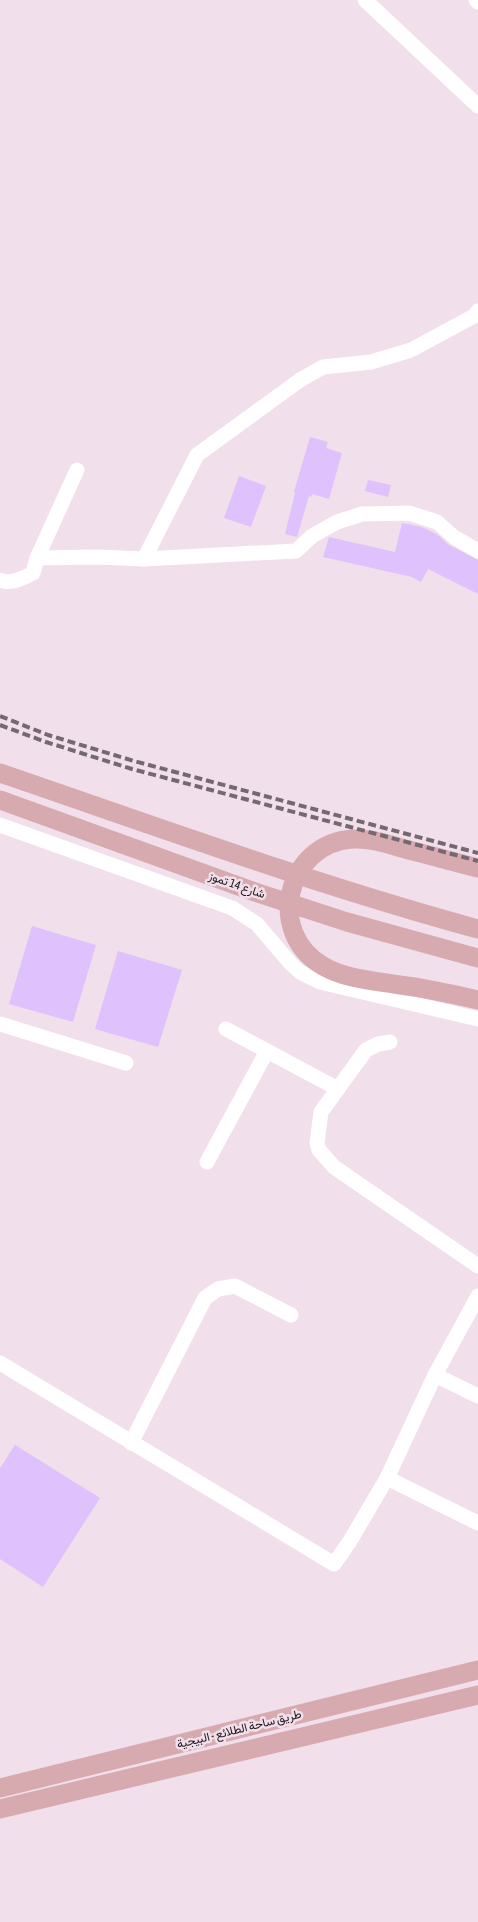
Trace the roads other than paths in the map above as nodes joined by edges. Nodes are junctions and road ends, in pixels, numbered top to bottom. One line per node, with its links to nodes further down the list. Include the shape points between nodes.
1 (365, 0): 2 (street)
2 (478, 106)
3 (478, 311): 7 (street, via 410,350 371,362 323,367 300,380 197,455)
4 (77, 470): 6 (street)
5 (478, 551): 7 (street, via 437,522 409,513 362,514 336,522 312,536 296,551)
6 (37, 558): 7 (street); 8 (street, via 33,573 5,583)
7 (144, 559)
8 (0, 580)
9 (0, 773): 13 (main road, via 273,867)
10 (0, 800): 14 (main road, شارع 14 تموز, via 255,892)
11 (0, 825): 21 (street, via 232,908 257,924 300,972 320,982)
12 (478, 868): 17 (main road, via 380,842 353,839 327,846 306,862 292,885 289,898 291,925 296,937 308,954 323,966)
13 (478, 929)
14 (381, 932): 15 (main road, شارع 14 تموز); 16 (main road)
15 (478, 958)
16 (478, 970)
17 (378, 982): 18 (main road); 19 (main road)
18 (478, 989)
19 (478, 1000)
20 (0, 1024): 25 (street)
21 (474, 1024)
22 (226, 1029): 24 (street)
23 (390, 1042): 26 (street, via 366,1050)
24 (267, 1051): 26 (street); 27 (street)
25 (126, 1063)
26 (338, 1089): 28 (street, via 321,1112 319,1150 334,1167)
27 (206, 1162)
28 (478, 1266)
29 (478, 1296): 32 (street)
30 (291, 1315): 34 (street, via 235,1286 218,1289 205,1298)
31 (0, 1363): 34 (street)
32 (436, 1375): 33 (street); 35 (street)
33 (478, 1396)
34 (132, 1443): 35 (street, via 334,1564)
35 (387, 1478): 36 (street)
36 (478, 1523)
37 (478, 1670): 39 (main road, طريق ساحة الطلائع - البيجية)
38 (478, 1695): 40 (main road, طريق ساحة الطلائع - البيجية)
39 (0, 1788)
40 (0, 1809)

